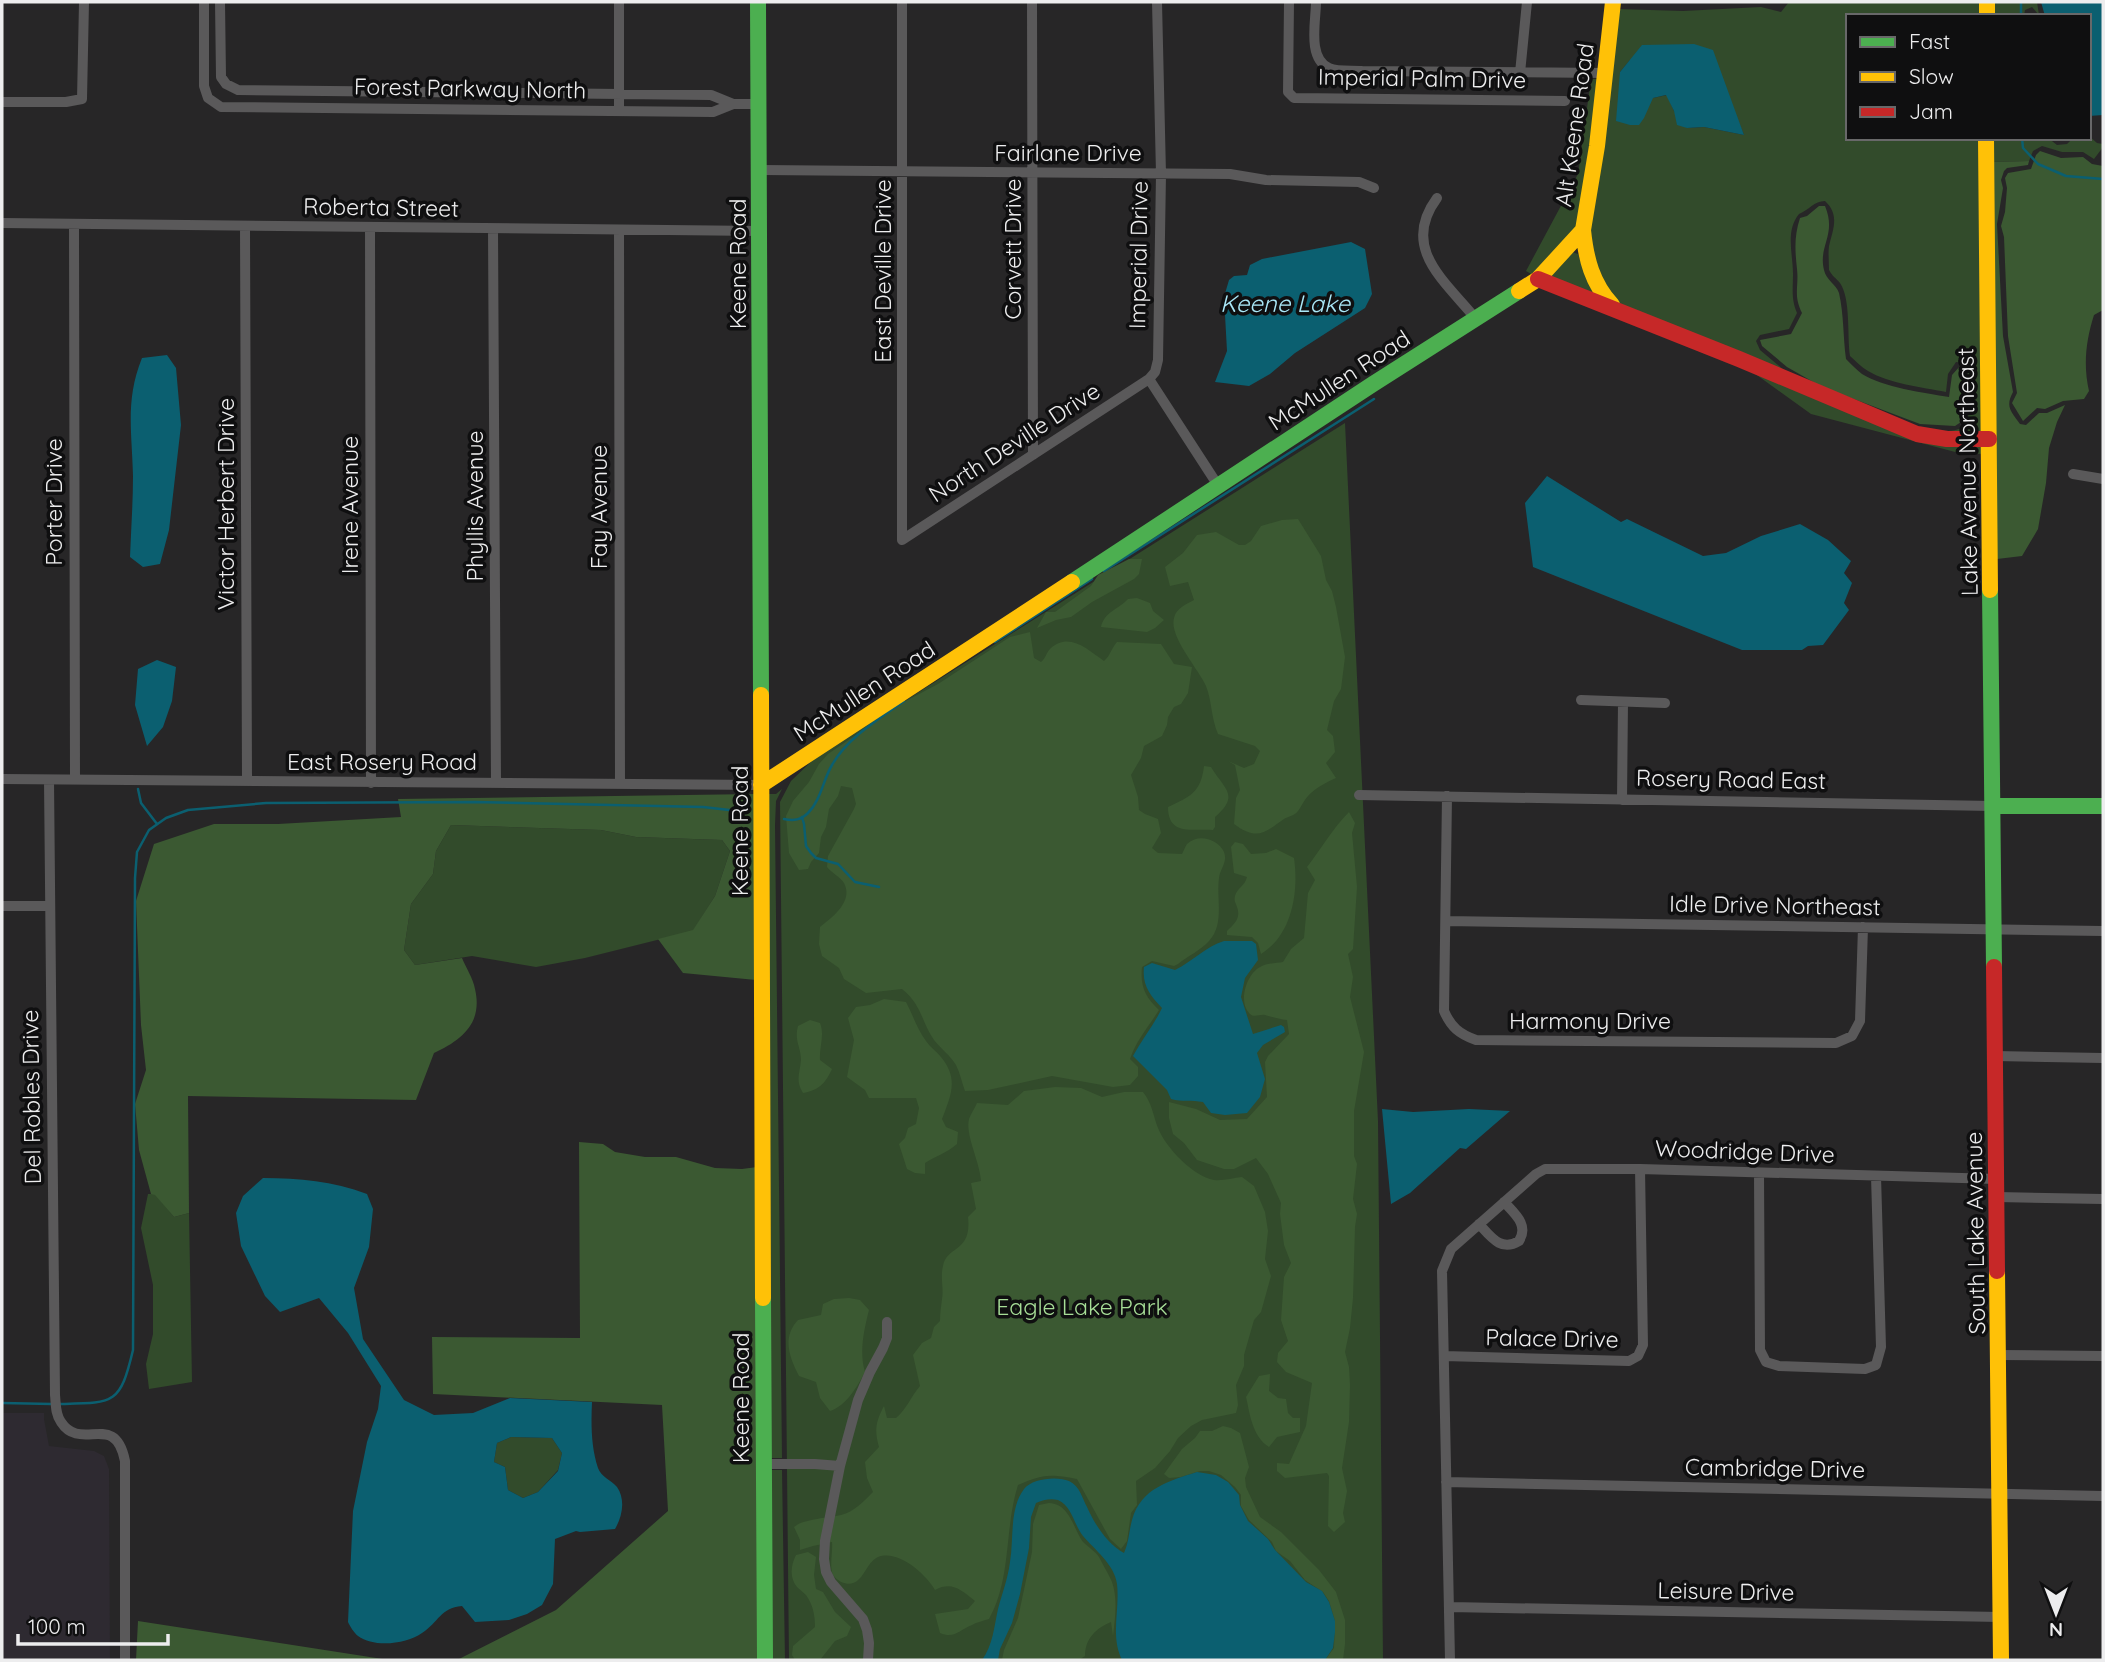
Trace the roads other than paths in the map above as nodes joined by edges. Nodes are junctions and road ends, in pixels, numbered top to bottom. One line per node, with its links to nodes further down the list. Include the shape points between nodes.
1 (84, 2): 18 (street, via 82,99)
2 (204, 2): 21 (street, Forest Parkway North, via 208,98 221,107)
3 (220, 2): 15 (street, Forest Parkway North, via 221,76 226,84 248,92)
4 (619, 2): 16 (street)
5 (758, 2): 20 (street, Keene Road)
6 (902, 2): 25 (street, East Deville Drive)
7 (1032, 2): 26 (street, Corvett Drive)
8 (1157, 2): 27 (street, Imperial Drive)
9 (1289, 2): 17 (street, Imperial Palm Drive, via 1288,92 1294,98)
10 (1316, 2): 13 (street, via 1315,49 1319,60 1330,68)
11 (1527, 2): 13 (street)
12 (1613, 2): 14 (street, Alt Keene Road)
13 (1520, 72): 14 (street)
14 (1605, 73): 35 (street, Alt Keene Road)
15 (333, 92): 16 (street, Forest Parkway North); 21 (street)
16 (620, 93): 19 (street, Forest Parkway North, via 711,96); 22 (street)
17 (1565, 101)
18 (2, 102)
19 (733, 104): 20 (street, Forest Parkway North); 22 (street, Forest Parkway North, via 713,112)
20 (759, 104): 24 (street, Keene Road)
21 (333, 108): 22 (street, Forest Parkway North)
22 (619, 111)
23 (1986, 140): 42 (street, Lake Avenue Northeast)
24 (760, 170): 25 (street, Fairlane Drive); 37 (street, Keene Road)
25 (903, 173): 26 (street, Fairlane Drive); 47 (street, East Deville Drive)
26 (1034, 173): 27 (street, Fairlane Drive); 43 (street, Corvett Drive)
27 (1161, 174): 28 (street, Fairlane Drive, via 1359,182); 41 (street, Imperial Drive, via 1158,360)
28 (1374, 188)
29 (1437, 198): 40 (street, via 1424,225 1426,255)
30 (2, 223): 31 (street, Roberta Street)
31 (74, 224): 32 (street, Roberta Street); 53 (street, Porter Drive)
32 (245, 227): 33 (street, Roberta Street); 54 (street, Victor Herbert Drive)
33 (370, 228): 34 (street, Roberta Street); 55 (street, Irene Avenue)
34 (493, 229): 36 (street, Roberta Street); 56 (street, Phyllis Avenue)
35 (1583, 230): 38 (street, Alt Keene Road); 39 (street, via 1593,280)
36 (619, 231): 37 (street, Roberta Street); 57 (street, Fay Avenue)
37 (759, 231): 58 (street, Keene Road)
38 (1538, 279): 39 (street); 40 (street, McMullen Road)
39 (1616, 310): 42 (street, via 1917,434)
40 (1476, 319): 46 (street, McMullen Road)
41 (1149, 379): 43 (street, North Deville Drive); 46 (street)
42 (1989, 439): 62 (street, Lake Avenue Northeast)
43 (1033, 455): 47 (street, North Deville Drive)
44 (2073, 474): 45 (street)
45 (2103, 479)
46 (1219, 487): 58 (street, McMullen Road)
47 (902, 540)
48 (1581, 700): 49 (street)
49 (1623, 702): 50 (street); 61 (street)
50 (1665, 704)
51 (2, 779): 52 (street, East Rosery Road)
52 (49, 780): 53 (street, East Rosery Road); 65 (street, Del Robles Drive)
53 (75, 780): 54 (street, East Rosery Road)
54 (247, 781): 55 (street, East Rosery Road)
55 (371, 783): 56 (street, East Rosery Road)
56 (496, 783): 57 (street, East Rosery Road)
57 (620, 784): 58 (street, East Rosery Road)
58 (761, 785): 84 (street, Keene Road)
59 (1359, 795): 60 (street, Rosery Road East)
60 (1447, 796): 61 (street, Rosery Road East); 66 (street, Harmony Drive)
61 (1622, 800): 62 (street, Rosery Road East)
62 (1993, 806): 63 (street, Rosery Road East); 68 (street, South Lake Avenue)
63 (2103, 806)
64 (2, 906): 65 (street)
65 (50, 906): 91 (street, Del Robles Drive, via 55,1395 61,1424 79,1435 108,1434 122,1447)
66 (1447, 921): 67 (street, Idle Drive Northeast); 67 (street, Harmony Drive, via 1444,1011 1460,1034 1476,1040 1836,1043 1852,1036 1860,1021)
67 (1863, 927): 68 (street, Idle Drive Northeast)
68 (1994, 929): 69 (street, Idle Drive Northeast); 70 (street, South Lake Avenue)
69 (2103, 931)
70 (1995, 1056): 71 (street); 75 (street, South Lake Avenue)
71 (2103, 1058)
72 (1640, 1169): 73 (street, Woodridge Drive); 78 (street, Woodridge Drive, via 1545,1169); 82 (street, Palace Drive, via 1643,1345 1638,1356 1629,1361)
73 (1759, 1173): 74 (street, Woodridge Drive); 74 (street, via 1760,1350 1766,1362 1865,1369 1876,1364 1881,1347)
74 (1876, 1176): 75 (street, Woodridge Drive)
75 (1997, 1179): 76 (street, South Lake Avenue)
76 (1997, 1197): 77 (street); 81 (street, South Lake Avenue)
77 (2103, 1199)
78 (1504, 1202): 79 (street, Woodridge Drive); 79 (street, via 1520,1221 1519,1241 1497,1244)
79 (1479, 1224): 82 (street, Woodridge Drive, via 1451,1249 1443,1271)
80 (887, 1322): 85 (street, via 887,1338 858,1400)
81 (1999, 1355): 83 (street); 87 (street, South Lake Avenue)
82 (1444, 1356): 86 (street, Woodridge Drive)
83 (2103, 1356)
84 (763, 1464): 85 (street); 92 (street, Keene Road)
85 (839, 1466): 93 (street, via 824,1559 831,1582 863,1619)
86 (1446, 1482): 87 (street, Cambridge Drive); 89 (street, Woodridge Drive)
87 (2000, 1493): 88 (street, Cambridge Drive); 90 (street, South Lake Avenue)
88 (2103, 1496)
89 (1450, 1607): 90 (street, Leisure Drive); 94 (street, Woodridge Drive)
90 (2001, 1618): 95 (street, South Lake Avenue)
91 (125, 1660)
92 (765, 1660)
93 (868, 1660)
94 (1450, 1660)
95 (2001, 1660)

